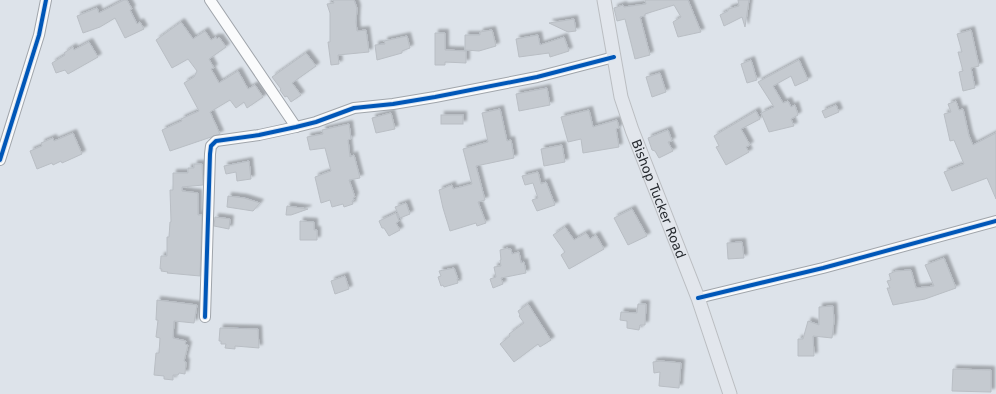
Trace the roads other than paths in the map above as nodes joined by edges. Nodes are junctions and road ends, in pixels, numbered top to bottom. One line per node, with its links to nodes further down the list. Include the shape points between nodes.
1 (46, 0): 6 (street, via 39,34)
2 (210, 0): 5 (street)
3 (604, 0): 4 (main road, Bishop Tucker Road)
4 (614, 57): 5 (street, via 537,77 436,97 354,108); 8 (main road, Bishop Tucker Road, via 621,97 632,130)
5 (296, 127): 9 (street, via 219,140 211,146)
6 (0, 160)
7 (996, 221): 8 (street, via 823,268)
8 (698, 298): 10 (main road, Bishop Tucker Road)
9 (205, 317)
10 (730, 394)

